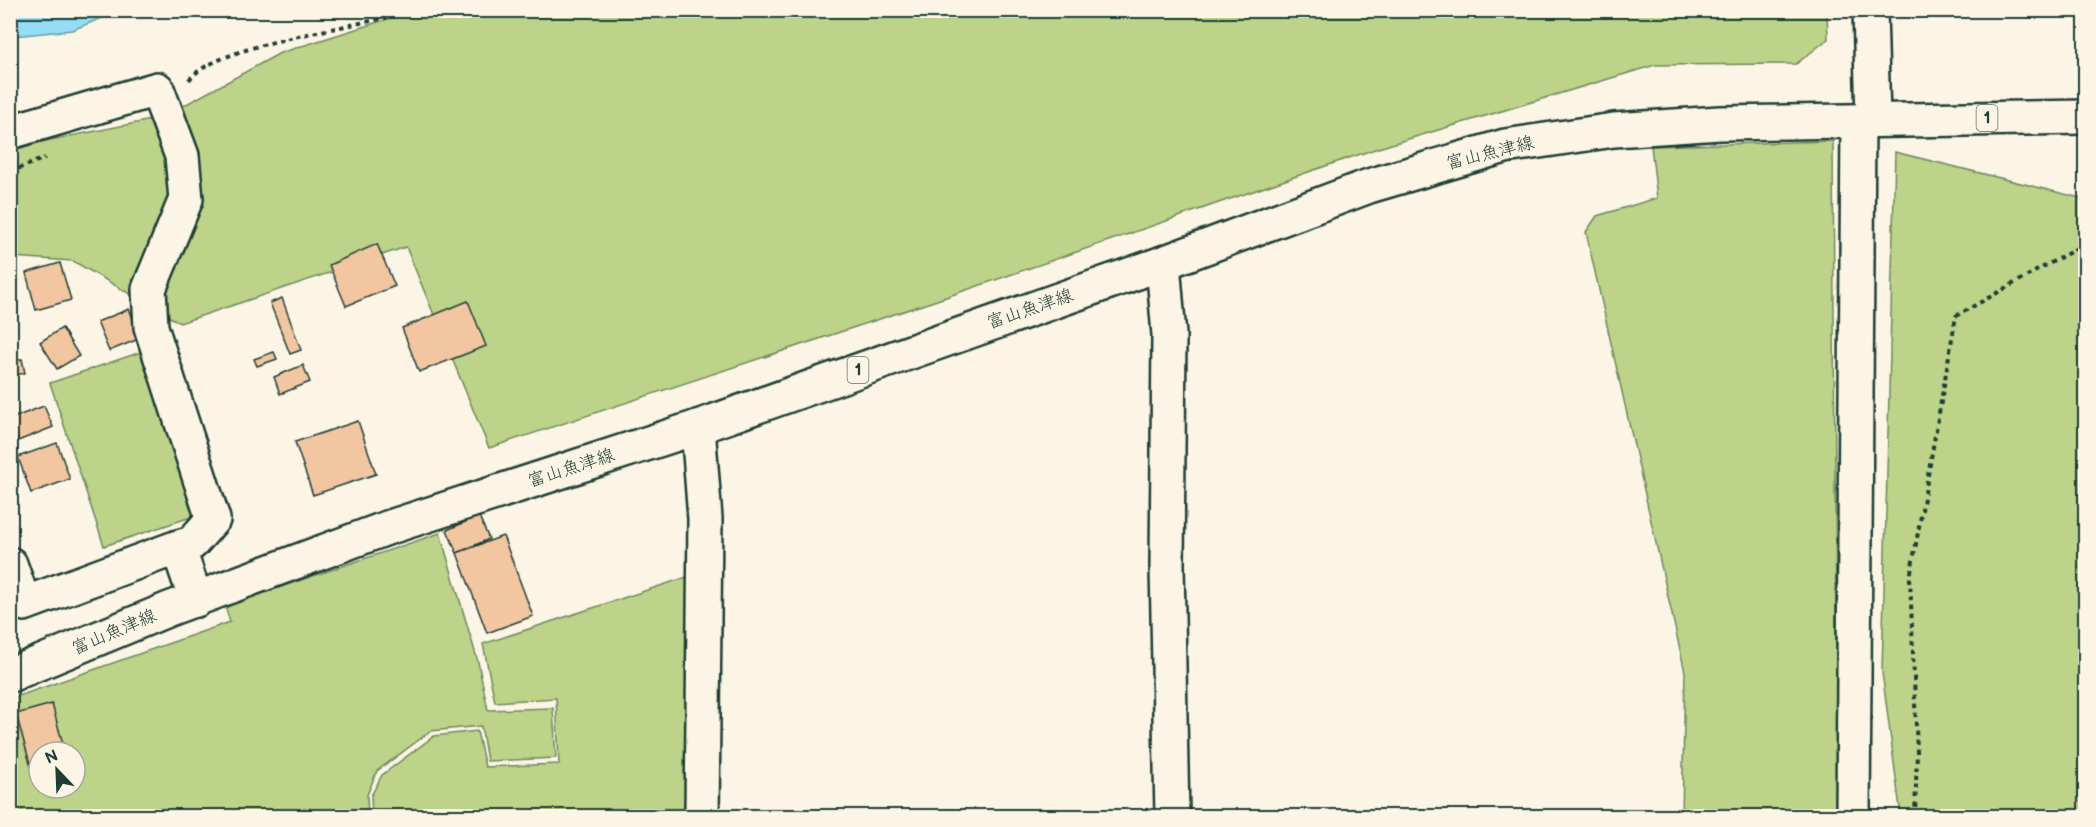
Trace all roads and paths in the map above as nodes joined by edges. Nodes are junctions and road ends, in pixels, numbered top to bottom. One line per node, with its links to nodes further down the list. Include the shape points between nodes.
1 (418, 10): 3 (path, via 234,52 193,74 177,103)
2 (1870, 10): 5 (street)
3 (165, 110): 6 (street, via 157,89); 10 (street, via 182,156 186,199 149,289 151,327 213,519 192,543)
4 (2085, 117): 5 (street, 富山魚津線 / 1)
5 (1873, 120): 8 (street, 富山魚津線 / 1, via 1614,130 1505,147 1369,186); 16 (street)
6 (10, 132)
7 (2085, 243): 17 (path, via 1956,316 1910,578)
8 (1162, 263): 9 (street, 富山魚津線 / 1); 15 (street, via 1169,335 1167,566)
9 (698, 427): 12 (street, 富山魚津線 / 1, via 387,528); 14 (street, via 705,519)
10 (178, 547): 11 (street, via 24,604); 12 (street)
11 (10, 564)
12 (196, 600): 13 (street, 富山魚津線 / 1)
13 (10, 675)
14 (702, 816)
15 (1172, 816)
16 (1853, 816)
17 (1916, 816)

